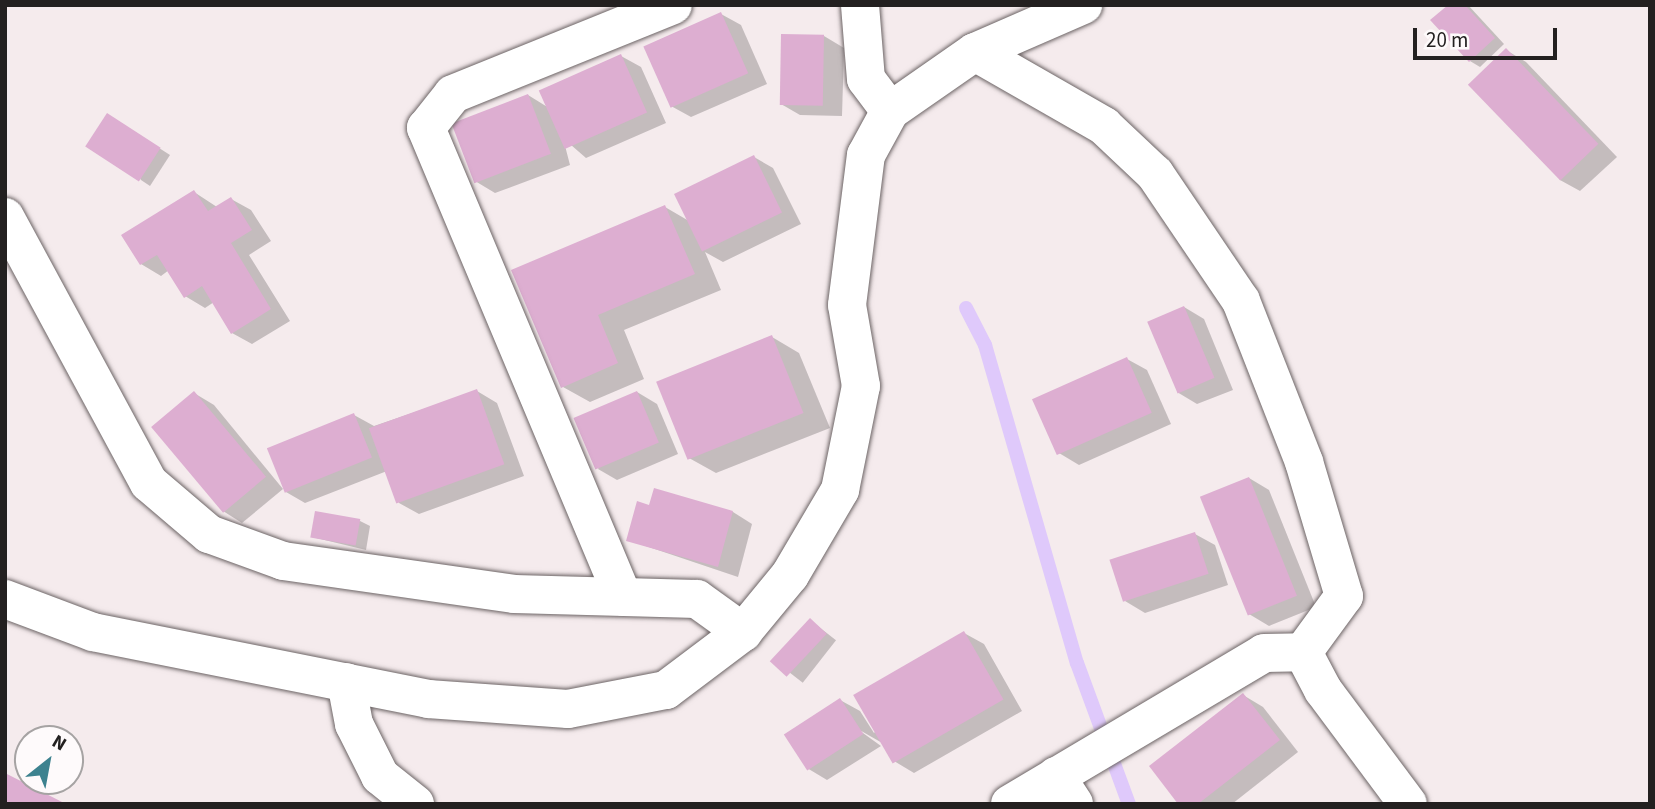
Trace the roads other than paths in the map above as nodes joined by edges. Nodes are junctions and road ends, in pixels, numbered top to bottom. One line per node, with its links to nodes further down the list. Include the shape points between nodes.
1 (673, 5): 7 (street, via 453,94 426,128)
2 (860, 5): 5 (street, via 866,79)
3 (1083, 5): 4 (street)
4 (975, 52): 5 (street); 10 (street, via 1104,126 1155,174 1241,301 1304,462 1344,596)
5 (890, 111): 9 (street, via 866,155 847,305 861,386 840,490 790,575)
6 (5, 217): 7 (street, via 149,483 209,534 296,563 514,594)
7 (623, 597): 9 (street, via 698,599)
8 (5, 599): 11 (street, via 93,632)
9 (743, 632): 11 (street, via 666,690 568,709 428,699)
10 (1303, 652): 12 (street, via 1264,653); 15 (street, via 1323,690)
11 (346, 681): 13 (street, via 354,724 380,776)
12 (1065, 790): 14 (street)
13 (415, 804)
14 (1010, 804)
15 (1408, 804)

